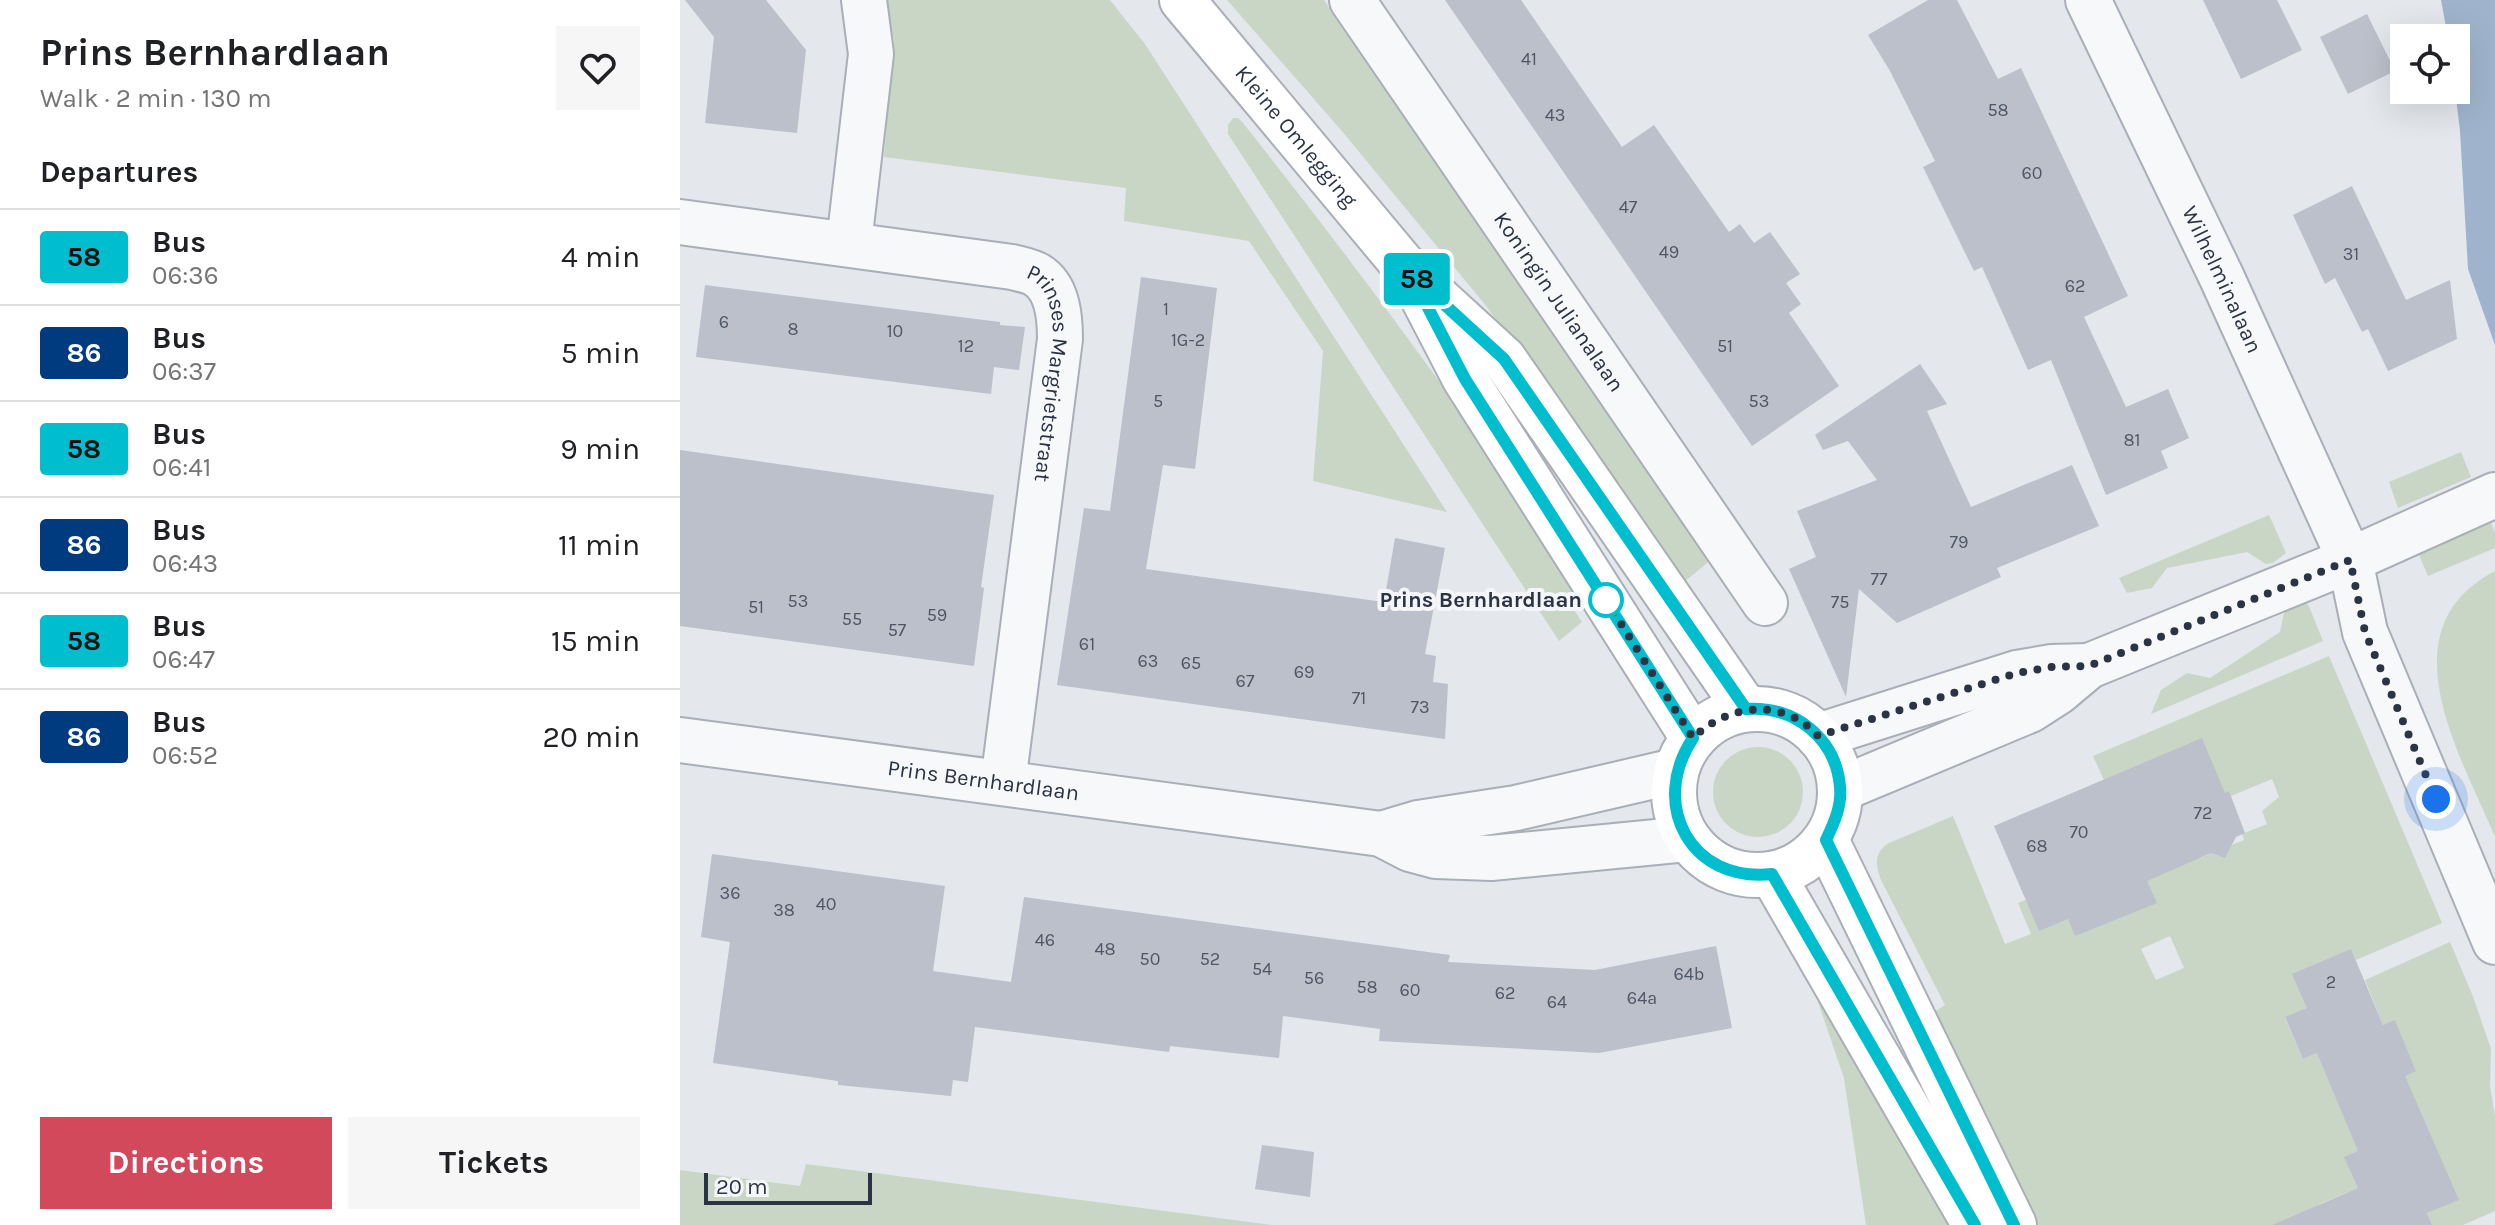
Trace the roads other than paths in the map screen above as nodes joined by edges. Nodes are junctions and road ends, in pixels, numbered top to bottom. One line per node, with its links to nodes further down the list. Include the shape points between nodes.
1 (864, 0): 6 (street, via 871,54)
2 (1182, 0): 7 (street, Kleine Omlegging)
3 (1352, 0): 10 (street, Koningin Julianalaan)
4 (2088, 0): 9 (street, Wilhelminalaan)
5 (680, 222): 6 (street, Prinses Margrietstraat)
6 (849, 243): 16 (street, Prinses Margrietstraat, via 1038,275 1051,290 1060,315)
7 (1410, 273): 12 (street, Kleine Omlegging, via 1504,359); 15 (street, Kleine Omlegging, via 1465,379)
8 (2495, 495): 9 (street)
9 (2350, 560): 11 (street); 22 (street, Wilhelminalaan, via 2365,632)
10 (1765, 603)
11 (2089, 666): 13 (street, via 2017,673); 17 (street, via 2030,710)
12 (1746, 709): 13 (street, via 1794,717); 15 (street, via 1718,718)
13 (1818, 736): 17 (street, via 1835,762)
14 (680, 740): 16 (street, Prins Bernhardlaan)
15 (1684, 754): 18 (street, Prins Bernhardlaan, via 1516,808); 19 (street, via 1673,793)
16 (1003, 783): 18 (street, Prins Bernhardlaan)
17 (1841, 789): 20 (street)
18 (1381, 834): 19 (street, Prins Bernhardlaan, via 1436,856 1491,858)
19 (1687, 839): 21 (street, via 1725,870 1746,876)
20 (1826, 840): 21 (street, via 1807,859); 24 (street)
21 (1772, 874): 23 (street)
22 (2495, 942)
23 (1975, 1225)
24 (2014, 1225)

